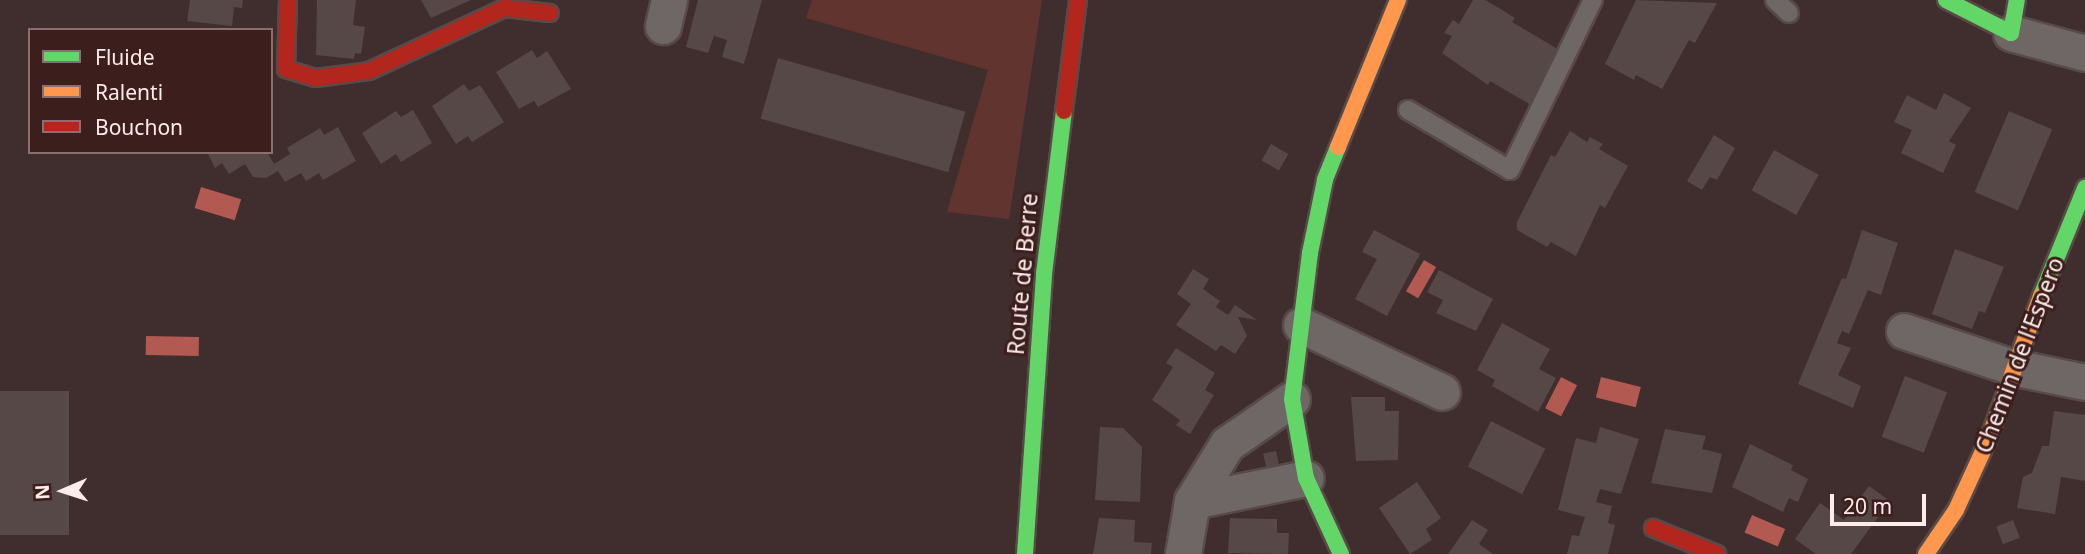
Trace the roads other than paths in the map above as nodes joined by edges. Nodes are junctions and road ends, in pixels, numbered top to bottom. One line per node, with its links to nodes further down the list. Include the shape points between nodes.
1 (288, 0): 7 (street, via 286,69 316,78 369,71 505,8)
2 (1078, 0): 22 (street, Route de Berre, via 1044,274)
3 (1398, 0): 13 (street, via 1325,180)
4 (1593, 0): 11 (lane, via 1510,170)
5 (1775, 0): 8 (lane)
6 (1946, 0): 9 (street)
7 (550, 13)
8 (1789, 13)
9 (2014, 16): 10 (street)
10 (2085, 53)
11 (1408, 110)
12 (2085, 188): 15 (street, Chemin de l'Espero)
13 (1301, 325): 17 (street); 18 (street)
14 (1904, 331): 15 (street)
15 (2012, 367): 16 (street); 26 (street, Chemin de l'Espero, via 1956,510)
16 (2085, 382)
17 (1442, 392)
18 (1292, 399): 19 (street); 20 (street, via 1227,444)
19 (1306, 478): 20 (street); 24 (street)
20 (1192, 501): 23 (street)
21 (1653, 528): 25 (street)
22 (1024, 554)
23 (1183, 554)
24 (1341, 554)
25 (1717, 554)
26 (1926, 554)

